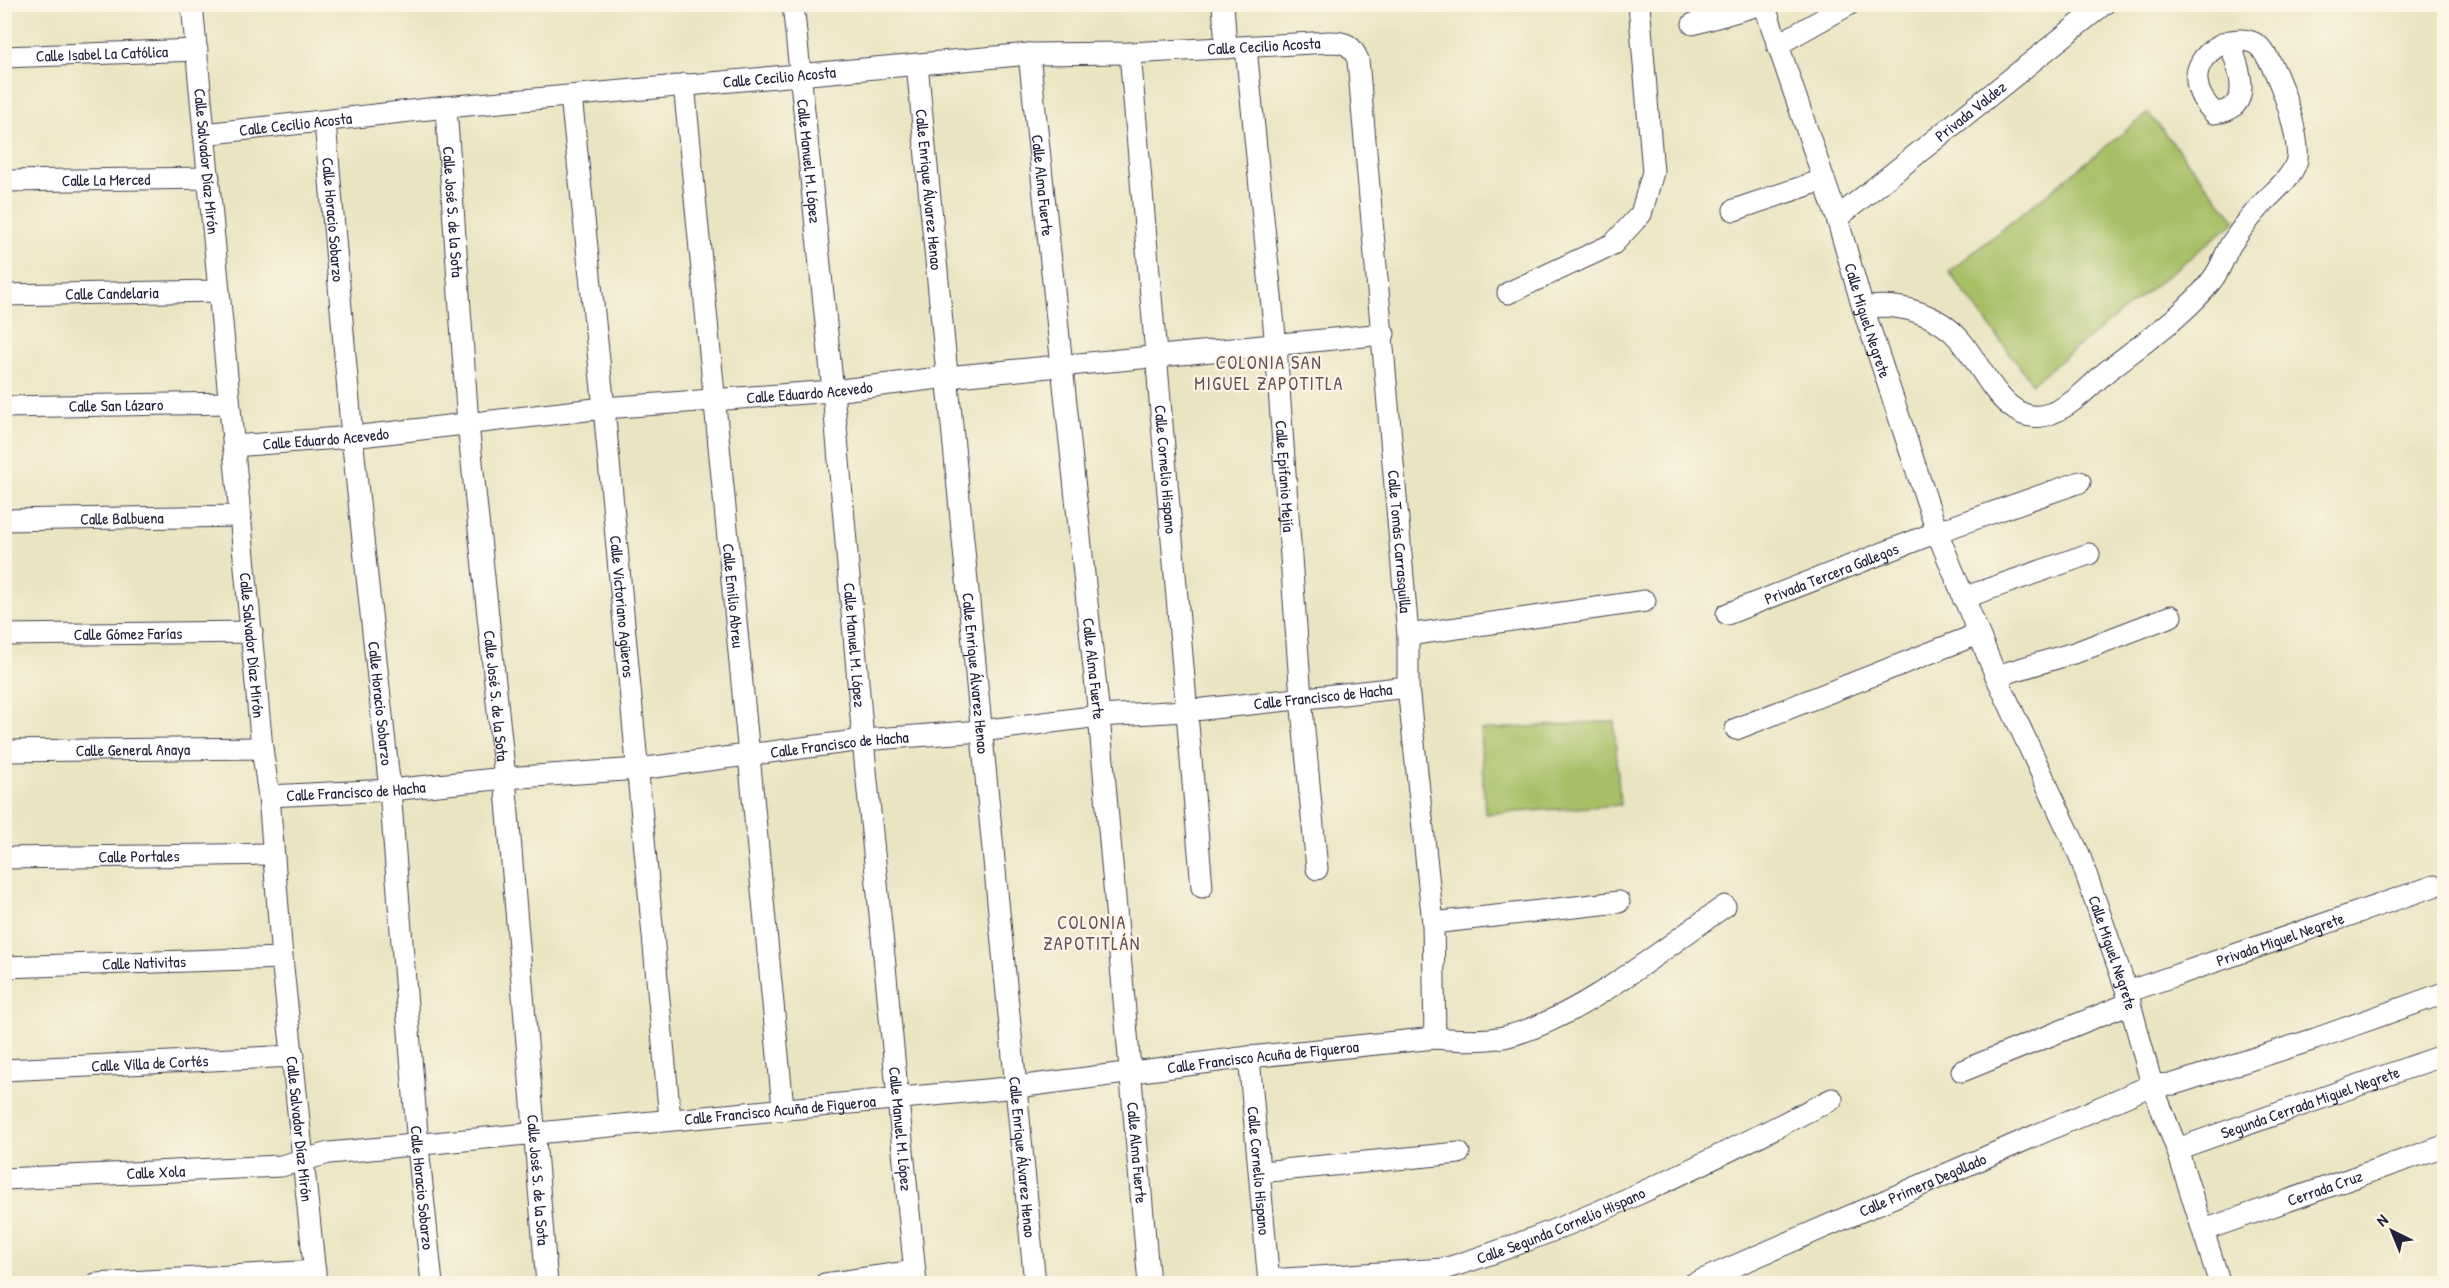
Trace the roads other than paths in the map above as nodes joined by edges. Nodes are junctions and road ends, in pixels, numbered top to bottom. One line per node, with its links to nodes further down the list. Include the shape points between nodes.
1 (192, 4): 13 (street, Calle Salvador Díaz Mirón)
2 (793, 4): 18 (street, Calle Manuel M. López)
3 (1223, 4): 12 (street, Calle Epifanio Mejía)
4 (1639, 4): 30 (street, via 1653,172 1641,214 1614,244)
5 (1763, 4): 8 (street); 10 (street, Calle Miguel Negrete)
6 (1850, 4): 10 (street)
7 (2104, 4): 28 (street, Privada Valdez)
8 (1693, 24)
9 (2229, 41): 32 (street, via 2257,43 2270,61 2284,94 2297,143 2297,162 2249,219 2211,282 2180,313 2067,405 2042,417 2026,416 2005,400 1980,371 1962,341 1931,317 1906,308)
10 (1778, 45): 25 (street, Calle Miguel Negrete)
11 (1353, 47): 12 (street, Calle Cecilio Acosta, via 1337,42); 33 (street, Calle Tomás Carrasquilla, via 1359,60)
12 (1236, 48): 14 (street, Calle Cecilio Acosta); 34 (street, Calle Epifanio Mejía)
13 (197, 50): 16 (street, Calle Isabel La Católica); 23 (street, Calle Salvador Díaz Mirón)
14 (1130, 53): 15 (street, Calle Cecilio Acosta); 35 (street, Calle Cornelio Hispano)
15 (1029, 54): 17 (street, Calle Cecilio Acosta); 36 (street, Calle Alma Fuerte)
16 (4, 57)
17 (917, 64): 18 (street, Calle Cecilio Acosta); 37 (street, Calle Enrique Álvarez Henao)
18 (800, 74): 19 (street, Calle Cecilio Acosta); 38 (street, Calle Manuel M. López)
19 (684, 84): 20 (street, Calle Cecilio Acosta); 39 (street, Calle Emilio Abreu)
20 (571, 96): 21 (street, Calle Cecilio Acosta); 42 (street, Calle Victoriano Agüeros)
21 (446, 107): 22 (street, Calle Cecilio Acosta); 43 (street, Calle José S. de la Sota)
22 (325, 122): 23 (street, Calle Cecilio Acosta); 44 (street, Calle Horacio Sobarzo)
23 (204, 134): 24 (street, Calle Salvador Díaz Mirón)
24 (209, 178): 26 (street, Calle La Merced); 29 (street, Calle Salvador Díaz Mirón)
25 (1823, 180): 27 (street); 28 (street, Calle Miguel Negrete)
26 (4, 181)
27 (1734, 210)
28 (1837, 218): 32 (street, Calle Miguel Negrete)
29 (218, 291): 31 (street, Calle Candelaria); 40 (street, Calle Salvador Díaz Mirón)
30 (1508, 293)
31 (4, 295)
32 (1863, 308): 49 (street, Calle Miguel Negrete)
33 (1384, 334): 34 (street, Calle Eduardo Acevedo); 56 (street, Calle Tomás Carrasquilla)
34 (1276, 346): 35 (street, Calle Eduardo Acevedo); 61 (street, Calle Epifanio Mejía)
35 (1156, 358): 36 (street, Calle Eduardo Acevedo); 62 (street, Calle Cornelio Hispano)
36 (1062, 367): 37 (street, Calle Eduardo Acevedo); 63 (street, Calle Alma Fuerte)
37 (947, 377): 38 (street, Calle Eduardo Acevedo); 65 (street, Calle Enrique Álvarez Henao)
38 (833, 391): 39 (street, Calle Eduardo Acevedo); 66 (street, Calle Manuel M. López)
39 (715, 401): 42 (street, Calle Eduardo Acevedo); 69 (street, Calle Emilio Abreu)
40 (229, 403): 41 (street, Calle San Lázaro); 45 (street, Calle Salvador Díaz Mirón)
41 (4, 407)
42 (604, 408): 43 (street, Calle Eduardo Acevedo); 70 (street, Calle Victoriano Agüeros)
43 (468, 424): 44 (street, Calle Eduardo Acevedo); 71 (street, Calle José S. de la Sota)
44 (352, 437): 45 (street, Calle Eduardo Acevedo); 72 (street, Calle Horacio Sobarzo)
45 (233, 446): 47 (street, Calle Salvador Díaz Mirón)
46 (2080, 482): 49 (street, Privada Tercera Gallegos)
47 (241, 516): 48 (street, Calle Balbuena); 55 (street, Calle Salvador Díaz Mirón)
48 (4, 520)
49 (1937, 532): 51 (street, Calle Miguel Negrete); 53 (street, Privada Tercera Gallegos)
50 (2089, 554): 51 (street)
51 (1964, 597): 57 (street, Calle Miguel Negrete)
52 (1645, 602): 56 (street)
53 (1727, 614)
54 (2171, 616): 59 (street, via 2077,652)
55 (252, 632): 58 (street, Calle Gómez Farías); 67 (street, Calle Salvador Díaz Mirón)
56 (1408, 634): 60 (street, Calle Tomás Carrasquilla)
57 (1978, 634): 59 (street, Calle Miguel Negrete); 64 (street)
58 (4, 635)
59 (1996, 676): 85 (street, Calle Miguel Negrete, via 2079,854)
60 (1408, 687): 61 (street, Calle Francisco de Hacha); 81 (street, Calle Tomás Carrasquilla)
61 (1301, 698): 62 (street, Calle Francisco de Hacha); 76 (street, Calle Epifanio Mejía)
62 (1185, 711): 63 (street, Calle Francisco de Hacha); 78 (street, Calle Cornelio Hispano)
63 (1100, 716): 65 (street, Calle Francisco de Hacha); 92 (street, Calle Alma Fuerte)
64 (1736, 729)
65 (981, 731): 66 (street, Calle Francisco de Hacha); 94 (street, Calle Enrique Álvarez Henao)
66 (863, 740): 69 (street, Calle Francisco de Hacha); 95 (street, Calle Manuel M. López)
67 (262, 748): 68 (street, Calle General Anaya); 73 (street, Calle Salvador Díaz Mirón)
68 (4, 751)
69 (749, 753): 70 (street, Calle Francisco de Hacha); 97 (street, Calle Emilio Abreu)
70 (639, 769): 71 (street, Calle Francisco de Hacha); 98 (street, Calle Victoriano Agüeros)
71 (505, 778): 72 (street, Calle Francisco de Hacha); 99 (street, Calle José S. de la Sota)
72 (390, 790): 73 (street, Calle Francisco de Hacha); 100 (street, Calle Horacio Sobarzo)
73 (269, 796): 74 (street, Calle Salvador Díaz Mirón)
74 (272, 854): 75 (street, Calle Portales); 82 (street, Calle Salvador Díaz Mirón)
75 (4, 858)
76 (1317, 869)
77 (2434, 886): 85 (street, Privada Miguel Negrete)
78 (1202, 887)
79 (1619, 902): 81 (street)
80 (1725, 906): 86 (street, Calle Francisco Acuña de Figueroa, via 1561,1017 1503,1037)
81 (1433, 923): 86 (street, Calle Tomás Carrasquilla)
82 (282, 958): 83 (street, Calle Nativitas); 88 (street, Calle Salvador Díaz Mirón)
83 (4, 967)
84 (2445, 993): 93 (street, Calle Primera Degollado, via 2174,1084)
85 (2129, 997): 91 (street, Privada Miguel Negrete); 93 (street, Calle Miguel Negrete)
86 (1435, 1038): 89 (street, Calle Francisco Acuña de Figueroa)
87 (2445, 1055): 102 (street, Segunda Cerrada Miguel Negrete)
88 (294, 1056): 90 (street, Calle Villa de Cortés); 104 (street, Calle Salvador Díaz Mirón)
89 (1248, 1058): 92 (street, Calle Francisco Acuña de Figueroa); 105 (street, Calle Cornelio Hispano)
90 (4, 1070)
91 (1962, 1071)
92 (1130, 1073): 94 (street, Calle Francisco Acuña de Figueroa); 116 (street, Calle Alma Fuerte)
93 (2152, 1085): 102 (street, Calle Miguel Negrete); 117 (street, Calle Primera Degollado)
94 (1017, 1087): 95 (street, Calle Francisco Acuña de Figueroa); 115 (street, Calle Enrique Álvarez Henao)
95 (897, 1097): 97 (street, Calle Francisco Acuña de Figueroa); 109 (street, Calle Manuel M. López)
96 (1832, 1099): 110 (street, Calle Segunda Cornelio Hispano, via 1727,1152 1533,1240 1466,1262 1444,1269)
97 (783, 1107): 98 (street, Calle Francisco Acuña de Figueroa)
98 (670, 1119): 99 (street, Calle Francisco Acuña de Figueroa)
99 (533, 1134): 100 (street, Calle Francisco Acuña de Figueroa); 113 (street, Calle José S. de la Sota)
100 (418, 1146): 104 (street, Calle Francisco Acuña de Figueroa, via 329,1153); 112 (street, Calle Horacio Sobarzo)
101 (2445, 1146): 107 (street, Cerrada Cruz)
102 (2177, 1149): 107 (street, Calle Miguel Negrete)
103 (1459, 1152): 105 (street)
104 (304, 1160): 106 (street, Calle Xola, via 281,1166); 108 (street, Calle Salvador Díaz Mirón)
105 (1260, 1172): 110 (street, Calle Cornelio Hispano)
106 (4, 1179)
107 (2204, 1230): 118 (street, Calle Miguel Negrete)
108 (316, 1277): 111 (street)
109 (915, 1277): 114 (street)
110 (1269, 1282)
111 (96, 1284)
112 (432, 1284)
113 (547, 1284)
114 (825, 1284)
115 (1035, 1284)
116 (1149, 1284)
117 (1693, 1284)
118 (2220, 1284)

